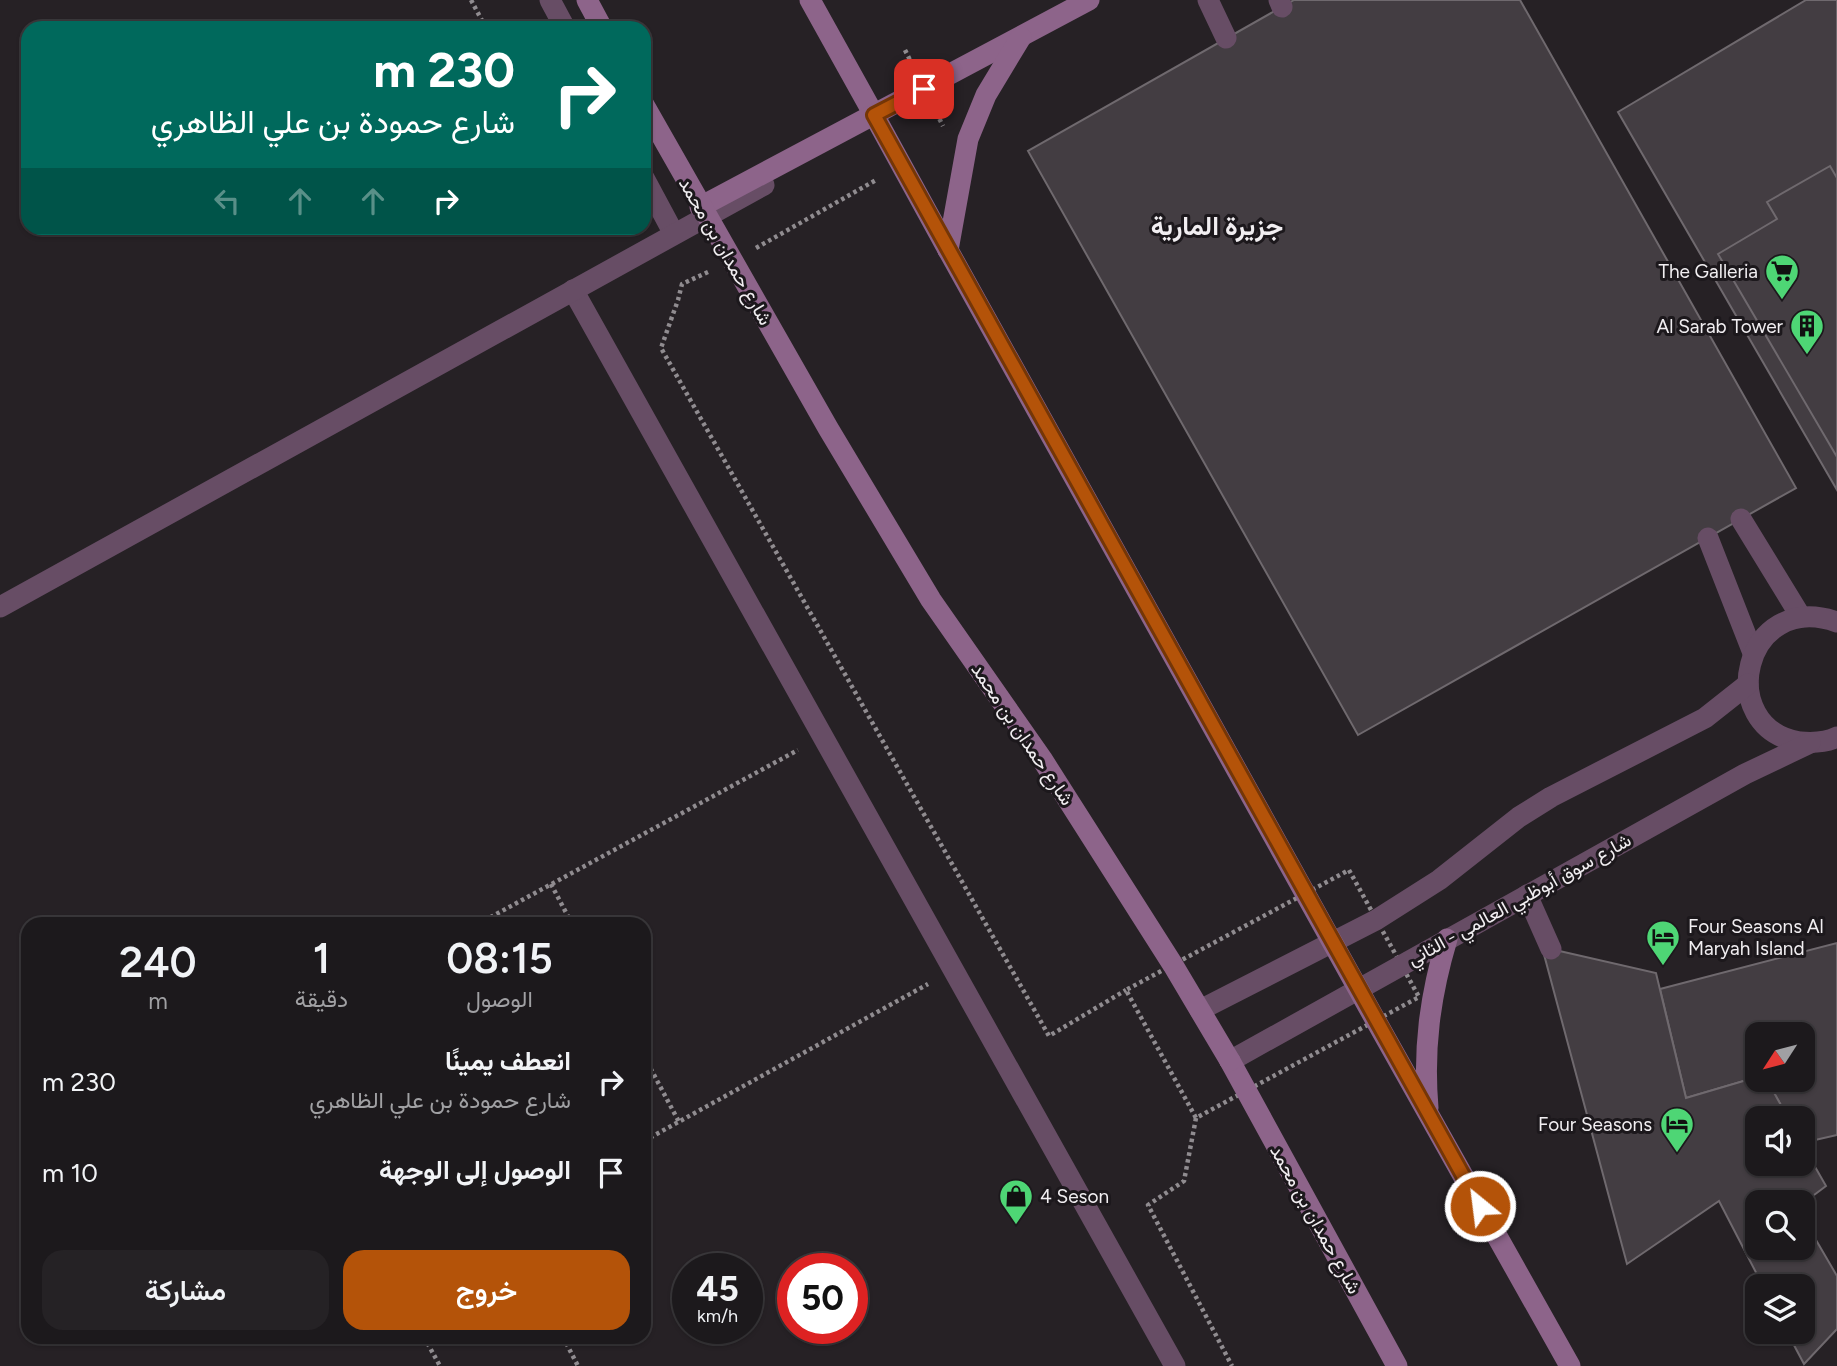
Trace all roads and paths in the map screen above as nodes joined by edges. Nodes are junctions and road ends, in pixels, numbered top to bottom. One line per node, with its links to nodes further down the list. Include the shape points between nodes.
1 (471, 0): 8 (path)
2 (550, 0): 9 (street)
3 (587, 0): 10 (main road)
4 (810, 0): 15 (main road)
5 (1089, 0): 11 (main road)
6 (1103, 0): 21 (street)
7 (1208, 0): 12 (street)
8 (482, 21)
9 (561, 21)
10 (598, 21)
11 (1021, 37): 14 (main road); 22 (main road, bridge, via 986,95 968,139)
12 (1226, 38)
13 (905, 50): 14 (path, bridge)
14 (924, 89): 15 (main road); 17 (path, bridge)
15 (874, 115): 18 (main road, bridge); 20 (main road)
16 (651, 118): 20 (main road, شارع حمدان بن محمد, bridge)
17 (945, 130)
18 (902, 166): 22 (main road, bridge); 23 (path, bridge)
19 (651, 191): 21 (street)
20 (700, 207): 23 (main road, شارع حمدان بن محمد, bridge)
21 (674, 234): 24 (street)
22 (948, 250): 40 (main road)
23 (732, 262): 44 (path, bridge, via 682,284 661,348 1049,1036); 45 (main road, شارع حمدان بن محمد, bridge, via 931,600 1042,759)
24 (573, 290): 27 (street); 32 (street)
25 (1741, 519): 28 (street)
26 (1707, 538): 30 (street)
27 (0, 607)
28 (1801, 617): 29 (street); 30 (street, via 1765,635)
29 (1837, 622)
30 (1753, 653): 31 (street)
31 (1748, 684): 34 (street, via 1761,719 1791,740); 40 (street, via 1705,718 1540,804 1409,900)
32 (823, 737): 35 (path); 42 (street)
33 (1837, 737): 34 (street, شارع سوق أبوظبي العالمي - الثاني)
34 (1810, 743): 36 (street, شارع سوق أبوظبي العالمي - الثاني)
35 (551, 884): 37 (path); 38 (path)
36 (1527, 895): 39 (street, شارع سوق أبوظبي العالمي - الثاني); 41 (street)
37 (491, 917)
38 (568, 917)
39 (1447, 939): 43 (street, شارع سوق أبوظبي العالمي - الثاني); 48 (main road, via 1426,1043)
40 (1332, 941): 43 (main road); 45 (street)
41 (1551, 949)
42 (953, 970): 50 (path); 56 (street)
43 (1358, 988): 46 (street, شارع سوق أبوظبي العالمي - الثاني); 48 (main road)
44 (1126, 990)
45 (1200, 1010): 46 (main road, شارع حمدان بن محمد, bridge)
46 (1230, 1061): 58 (main road, شارع حمدان بن محمد)
47 (651, 1069): 50 (path)
48 (1428, 1114): 59 (main road)
49 (1196, 1118): 57 (path, via 1184,1181 1147,1205)
50 (680, 1122): 51 (path)
51 (651, 1136)
52 (428, 1344): 54 (path)
53 (567, 1344): 55 (path)
54 (440, 1366)
55 (578, 1366)
56 (1175, 1366)
57 (1232, 1366)
58 (1397, 1366)
59 (1570, 1366)

